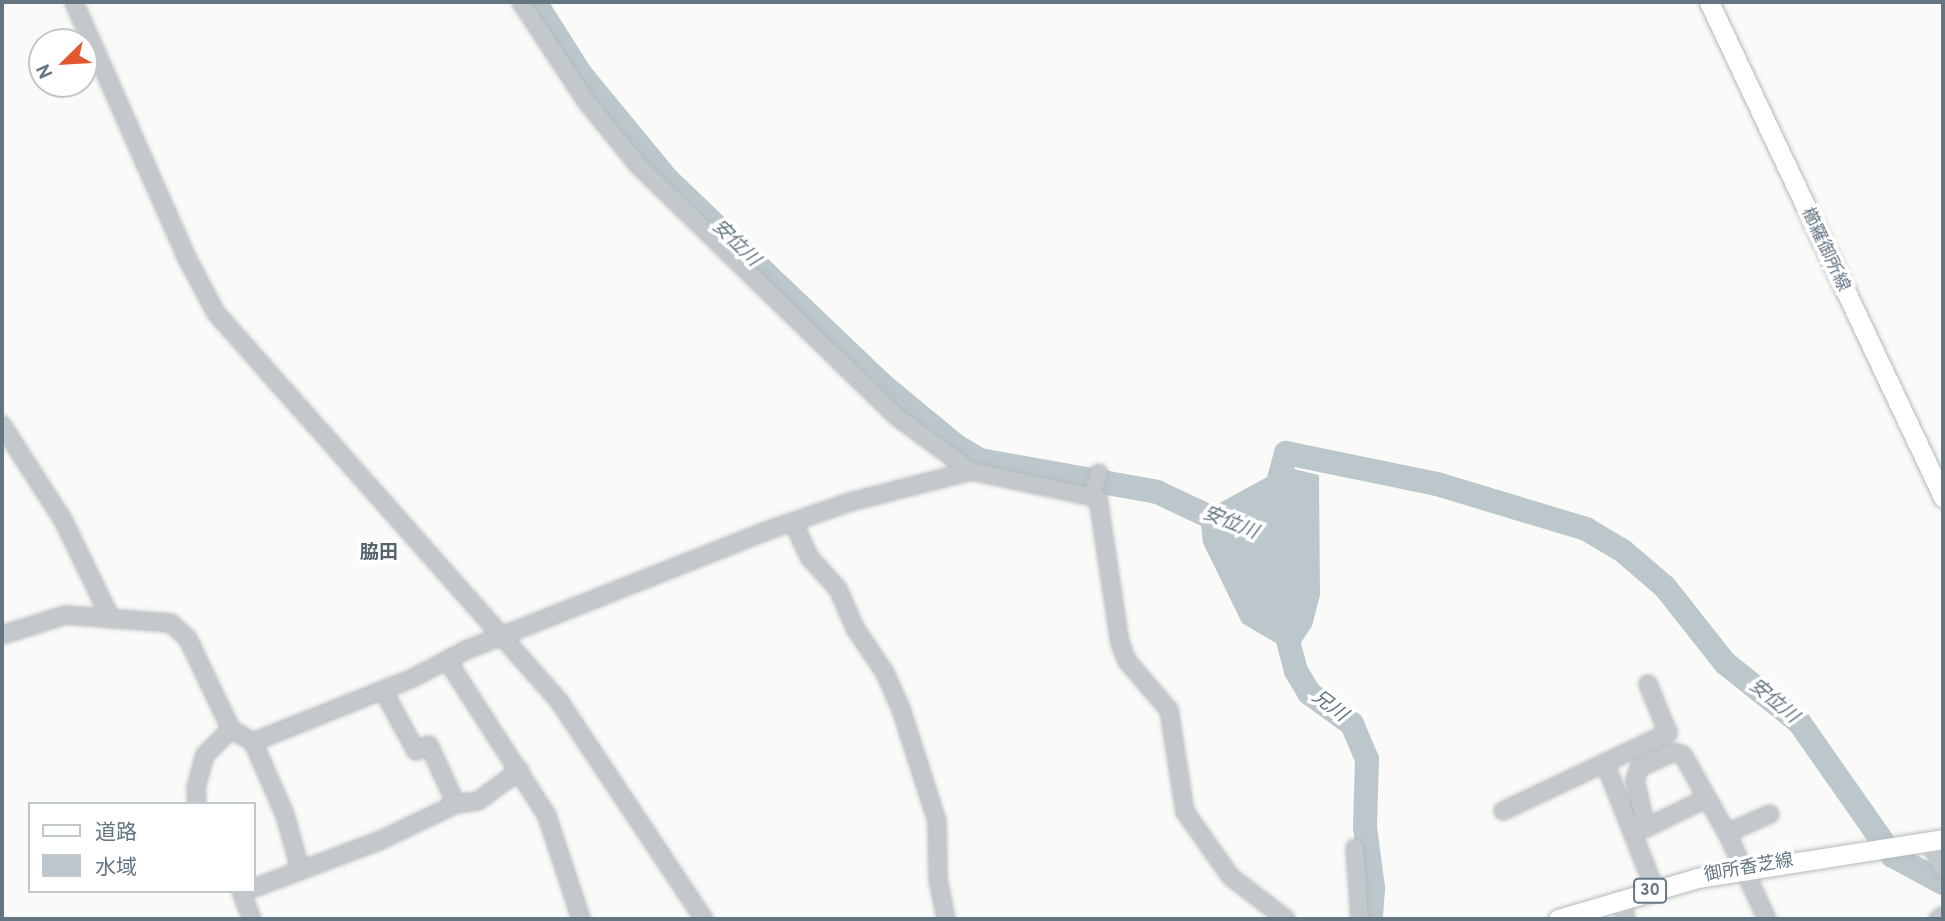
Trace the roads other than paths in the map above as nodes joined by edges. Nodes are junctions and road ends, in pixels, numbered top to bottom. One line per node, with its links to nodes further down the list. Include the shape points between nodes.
1 (74, 2): 12 (street, via 187,258 216,313)
2 (521, 2): 5 (street, via 586,101 661,190 862,386)
3 (1709, 2): 8 (main road, 櫛羅御所線)
4 (2, 425): 10 (street, via 63,520)
5 (971, 471): 7 (street); 9 (street, via 850,502)
6 (1099, 473): 7 (street)
7 (1092, 495): 40 (street, via 1101,505 1120,642 1127,661 1168,710 1185,812 1231,877)
8 (1943, 497)
9 (793, 522): 12 (street); 39 (street, via 810,558 838,589 901,709 937,821 937,879)
10 (111, 619): 11 (street, via 65,615); 16 (street, via 171,623 180,630)
11 (2, 635)
12 (502, 636): 13 (street); 38 (street, via 571,719)
13 (447, 660): 15 (street); 19 (street)
14 (1648, 684): 18 (street, via 1668,733)
15 (383, 690): 17 (street); 22 (street, via 416,751 429,745)
16 (231, 729): 17 (street); 21 (street, via 205,755)
17 (253, 742): 28 (street, via 285,815)
18 (1605, 763): 23 (street); 32 (street)
19 (520, 770): 22 (street, via 478,801); 37 (street, via 547,816)
20 (1707, 798): 20 (street, via 1683,755 1673,752 1639,768 1635,780 1646,828); 25 (street)
21 (197, 802)
22 (456, 804): 28 (street, via 381,840)
23 (1503, 811)
24 (1770, 814): 25 (street)
25 (1727, 833): 29 (street)
26 (1936, 840): 29 (main road, 御所香芝線 / 30); 30 (street)
27 (1354, 848): 41 (street, via 1361,885)
28 (300, 869): 31 (street)
29 (1744, 869): 32 (main road, 御所香芝線 / 30); 44 (street)
30 (1943, 870)
31 (256, 887)
32 (1655, 890): 34 (main road, 御所香芝線 / 30)
33 (246, 893): 36 (street)
34 (1621, 899): 42 (main road, 御所香芝線 / 30); 43 (street)
35 (1943, 916): 45 (street)
36 (252, 919)
37 (581, 919)
38 (704, 919)
39 (946, 919)
40 (1286, 919)
41 (1360, 919)
42 (1558, 919)
43 (1626, 919)
44 (1767, 919)
45 (1938, 919)

